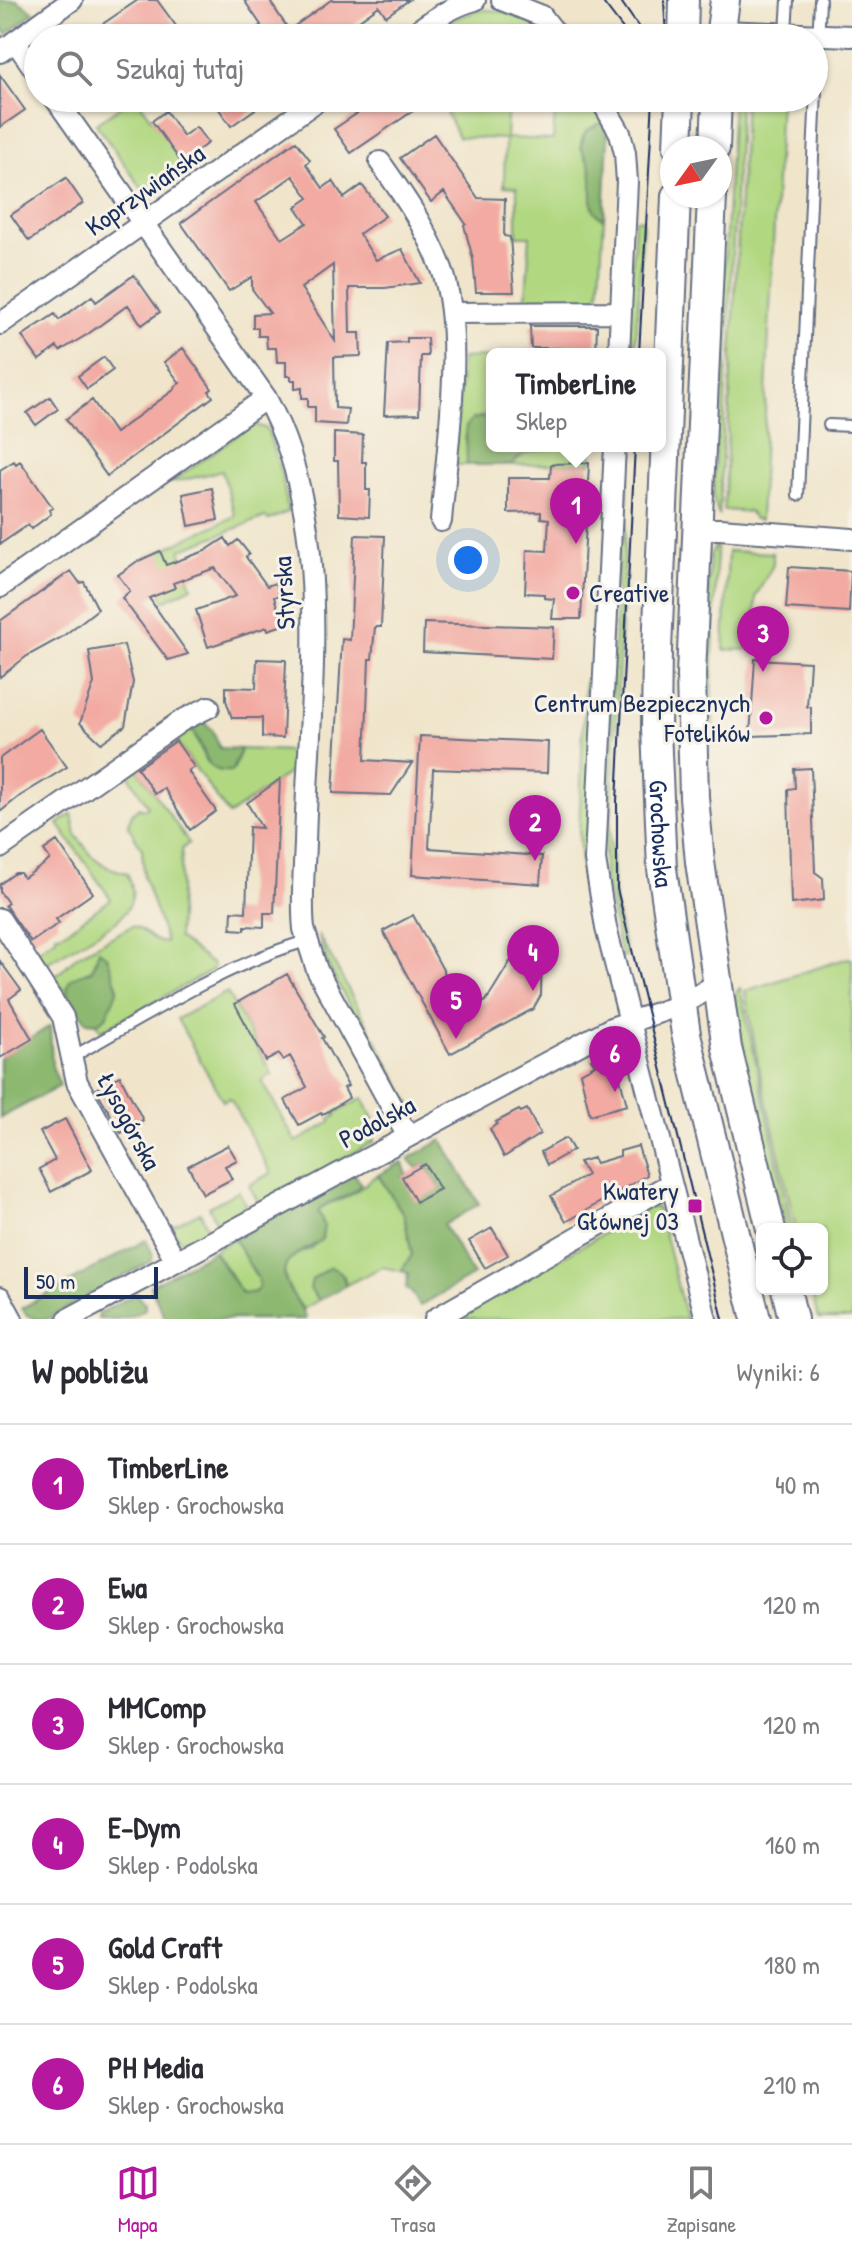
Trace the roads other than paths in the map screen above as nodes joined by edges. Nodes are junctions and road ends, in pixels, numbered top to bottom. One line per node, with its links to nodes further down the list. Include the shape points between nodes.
1 (72, 0): 8 (street)
2 (502, 0): 10 (street, via 531,10)
3 (684, 0): 11 (main road)
4 (725, 0): 12 (main road)
5 (788, 0): 13 (lane)
6 (820, 0): 14 (lane)
7 (464, 1): 9 (street)
8 (39, 24)
9 (429, 24)
10 (546, 24)
11 (683, 24)
12 (721, 24)
13 (786, 24)
14 (819, 24)
15 (828, 34): 16 (street)
16 (852, 36)
17 (8, 47): 18 (street)
18 (24, 61)
19 (65, 112): 30 (street, Styrska)
20 (301, 112): 30 (street, Koprzywiańska)
21 (608, 112): 31 (street, via 620,133 627,182)
22 (679, 112): 25 (main road)
23 (716, 112): 26 (main road)
24 (815, 112): 41 (lane)
25 (678, 136)
26 (715, 136)
27 (380, 162): 32 (street, via 428,237)
28 (675, 208): 38 (main road, Grochowska)
29 (711, 208): 43 (main road, Grochowska)
30 (144, 223): 33 (street, Koprzywiańska); 35 (street, Styrska)
31 (621, 312): 32 (street); 34 (street)
32 (452, 313): 42 (street)
33 (0, 324)
34 (619, 348)
35 (266, 398): 45 (street); 49 (street, Styrska, via 289,447 313,586)
36 (829, 425): 37 (lane)
37 (852, 426)
38 (666, 435)
39 (615, 452): 52 (street, via 595,860)
40 (665, 452): 51 (main road, Grochowska, via 656,729 662,869)
41 (798, 495)
42 (441, 521)
43 (696, 529): 44 (street); 50 (main road, Grochowska, via 692,753)
44 (852, 539)
45 (0, 587)
46 (209, 707): 47 (street, via 181,721)
47 (0, 848)
48 (0, 919): 53 (street, Łysogórska, via 63,1017)
49 (306, 941): 53 (lane, via 217,977); 54 (street, Styrska)
50 (717, 984): 51 (street, Podolska); 56 (main road, Grochowska)
51 (681, 1005): 52 (street, Podolska); 64 (main road, Grochowska)
52 (629, 1020): 54 (street, Podolska); 55 (street)
53 (70, 1058): 57 (street, Łysogórska, via 77,1082)
54 (407, 1135): 57 (street, Podolska)
55 (670, 1184): 62 (street); 63 (street)
56 (770, 1223)
57 (176, 1261): 61 (street, Podolska)
58 (787, 1295): 65 (main road)
59 (0, 1297): 60 (street)
60 (12, 1319)
61 (68, 1319)
62 (435, 1319)
63 (706, 1319)
64 (756, 1319)
65 (793, 1319)

